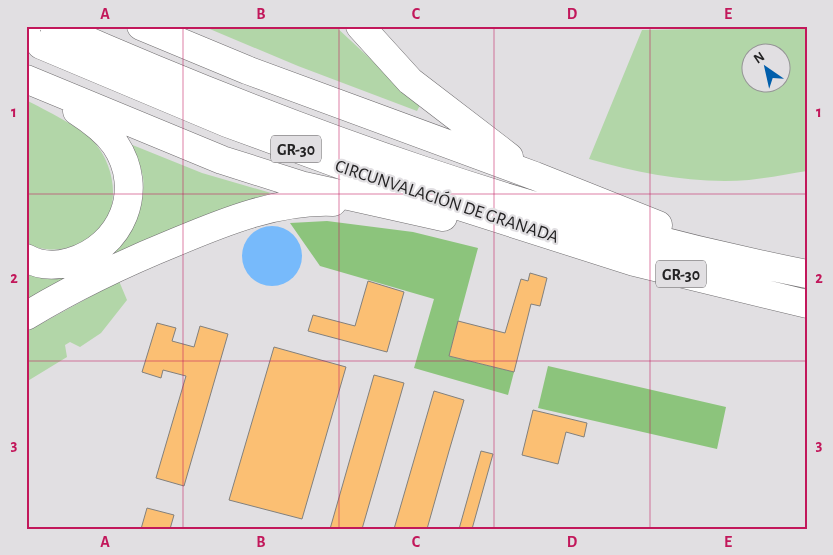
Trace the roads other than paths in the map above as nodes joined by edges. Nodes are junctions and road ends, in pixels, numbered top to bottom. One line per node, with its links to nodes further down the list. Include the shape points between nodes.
1 (142, 26): 6 (highway, via 256,73)
2 (360, 26): 6 (highway, via 410,81)
3 (37, 32): 8 (highway, CIRCUNVALACIÓN DE GRANADA / GR-30, via 138,88 415,192); 9 (highway, CIRCUNVALACIÓN DE GRANADA / GR-30, via 338,142 496,194 606,227)
4 (26, 80): 5 (highway)
5 (51, 90): 7 (highway, via 222,160 304,186); 10 (highway, via 96,124 115,144 126,168 130,188 127,208 117,230 101,248 80,259 58,265 34,263)
6 (535, 176): 9 (highway, via 647,222 698,239)
7 (382, 204): 8 (highway, via 525,239); 13 (highway, via 288,204 244,216 141,256)
8 (557, 237): 12 (highway, CIRCUNVALACIÓN DE GRANADA / GR-30, via 634,262)
9 (722, 256): 11 (highway, CIRCUNVALACIÓN DE GRANADA / GR-30)
10 (26, 258)
11 (807, 274)
12 (807, 304)
13 (26, 316)

